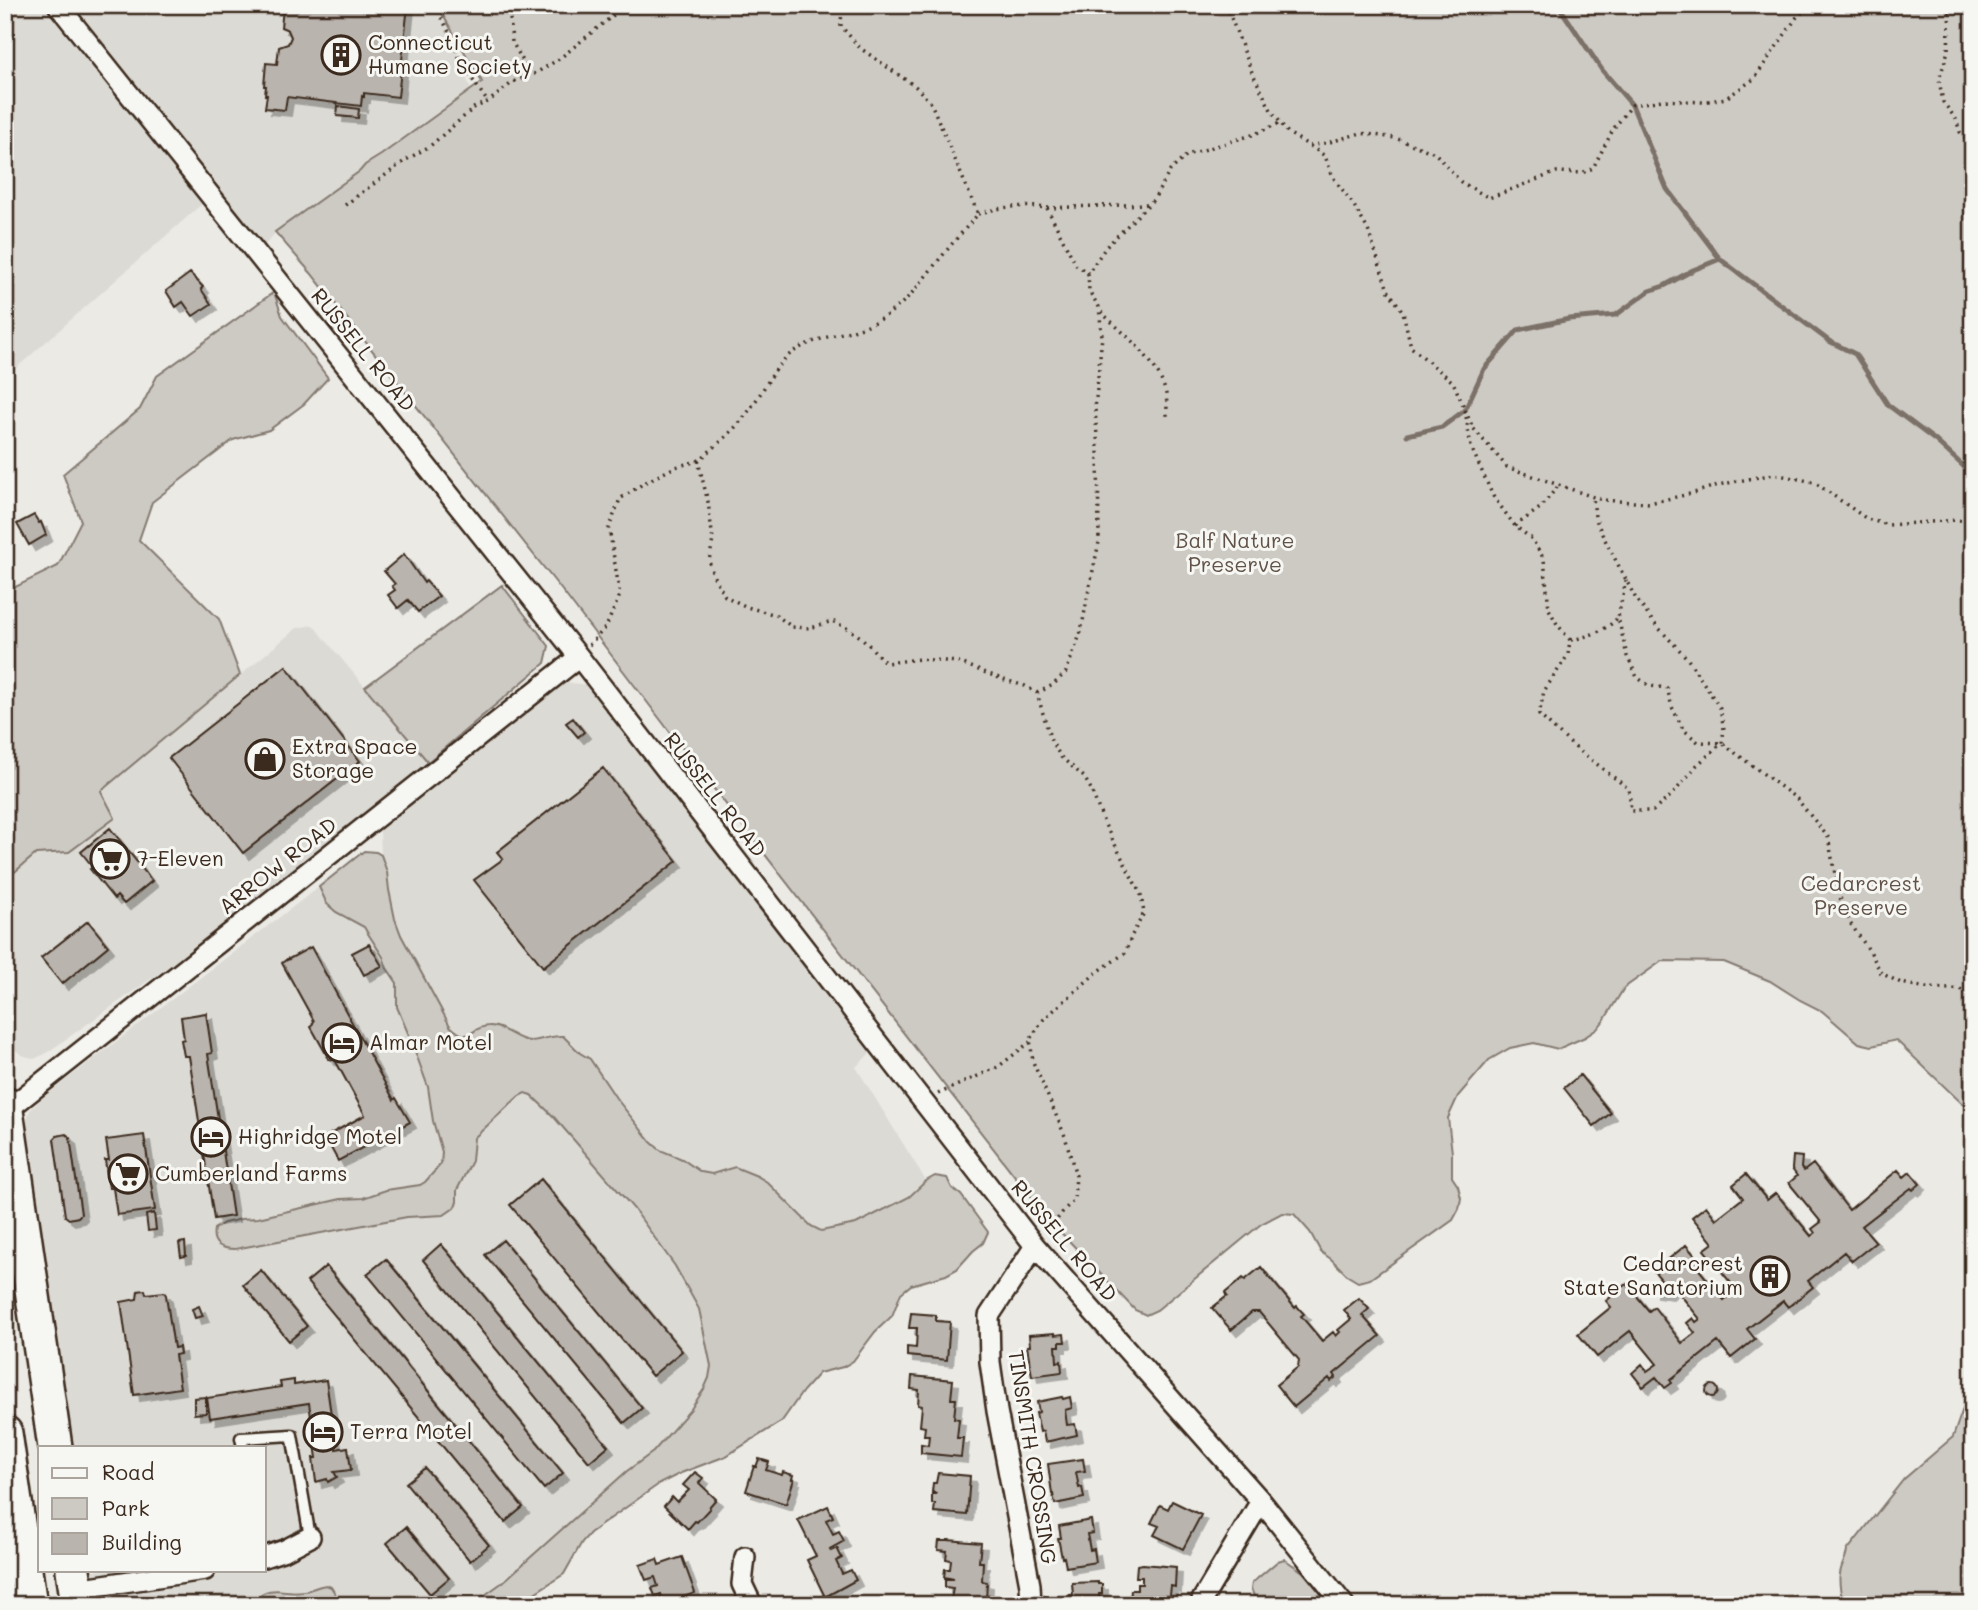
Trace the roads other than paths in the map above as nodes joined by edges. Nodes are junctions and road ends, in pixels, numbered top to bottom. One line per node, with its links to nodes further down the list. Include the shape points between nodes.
1 (58, 5): 2 (street, RUSSELL ROAD)
2 (579, 657): 4 (street, ARROW ROAD); 5 (street, RUSSELL ROAD)
3 (5, 1104): 4 (highway)
4 (6, 1111): 7 (highway)
5 (1035, 1246): 9 (street, RUSSELL ROAD); 17 (street, TINSMITH CROSSING, via 989,1316 997,1412)
6 (5, 1433): 15 (highway)
7 (55, 1446)
8 (243, 1446): 10 (lane, via 241,1438 292,1435)
9 (1261, 1501): 18 (street); 19 (street, RUSSELL ROAD)
10 (310, 1537): 11 (street)
11 (266, 1556)
12 (745, 1557): 16 (street, via 742,1584)
13 (191, 1572): 14 (street)
14 (75, 1588)
15 (30, 1605)
16 (752, 1605)
17 (1031, 1605)
18 (1203, 1605)
19 (1344, 1605)

